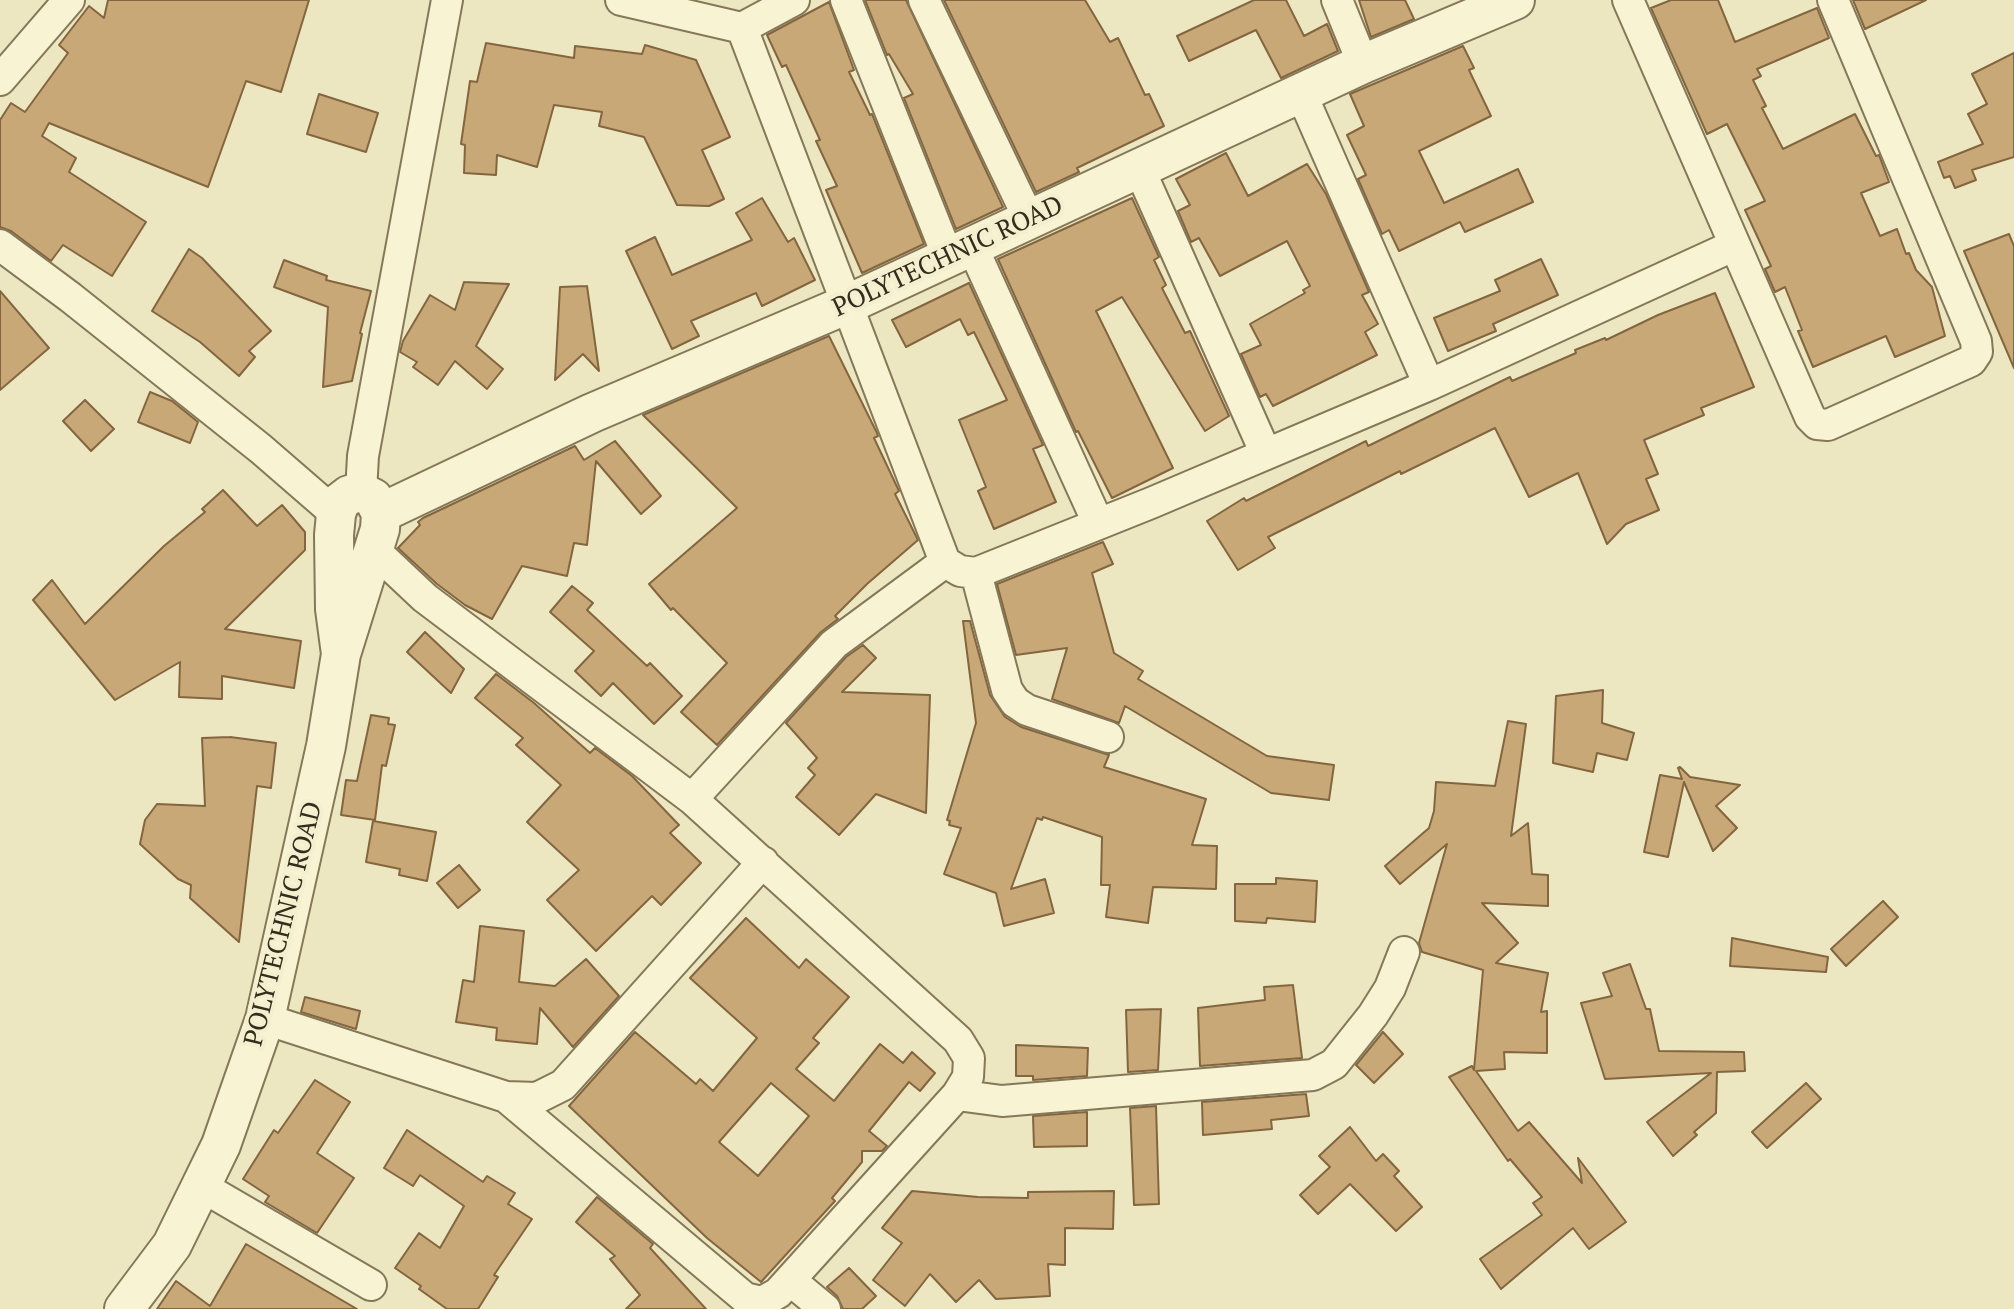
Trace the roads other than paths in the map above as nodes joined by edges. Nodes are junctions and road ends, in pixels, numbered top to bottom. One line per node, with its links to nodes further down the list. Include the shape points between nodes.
1 (69, 0): 13 (street)
2 (447, 0): 23 (street, via 363,456)
3 (621, 0): 11 (street)
4 (794, 0): 11 (street)
5 (846, 0): 19 (street)
6 (924, 0): 16 (street)
7 (1337, 0): 12 (street)
8 (1515, 0): 12 (street, POLYTECHNIC ROAD)
9 (1628, 0): 18 (street)
10 (1833, 0): 18 (street, via 1977,352 1971,361 1828,425 1817,424)
11 (742, 28): 20 (street)
12 (1363, 64): 14 (street, POLYTECHNIC ROAD)
13 (0, 80)
14 (1301, 93): 15 (street, POLYTECHNIC ROAD); 21 (street)
15 (1139, 168): 16 (street, POLYTECHNIC ROAD); 22 (street)
16 (1029, 219): 19 (street, POLYTECHNIC ROAD)
17 (0, 245): 23 (street, via 249,440)
18 (1735, 245): 21 (street)
19 (960, 252): 20 (street, POLYTECHNIC ROAD); 24 (street)
20 (848, 304): 23 (street, POLYTECHNIC ROAD); 26 (street)
21 (1429, 385): 22 (street)
22 (1266, 454): 24 (street)
23 (359, 506): 25 (street, POLYTECHNIC ROAD); 28 (street, POLYTECHNIC ROAD, via 334,535)
24 (1098, 523): 27 (street)
25 (374, 550): 28 (street, POLYTECHNIC ROAD); 30 (street, via 425,598)
26 (945, 562): 27 (street); 30 (street, via 834,644)
27 (976, 573): 29 (street, via 1007,690 1015,702)
28 (341, 654): 33 (street, POLYTECHNIC ROAD, via 326,746)
29 (1108, 737)
30 (692, 799): 31 (street)
31 (763, 862): 34 (street, via 958,1040 969,1058 968,1077); 35 (street, via 563,1085 537,1098)
32 (1404, 952): 34 (street, via 1373,1015 1334,1064 1313,1075 1002,1101)
33 (265, 1019): 35 (street); 36 (street, POLYTECHNIC ROAD, via 221,1145)
34 (957, 1095): 37 (street)
35 (506, 1097): 37 (street, via 745,1298 762,1302)
36 (201, 1186): 38 (street); 39 (street, POLYTECHNIC ROAD, via 172,1245)
37 (790, 1280): 40 (street)
38 (371, 1285)
39 (124, 1309)
40 (825, 1309)

